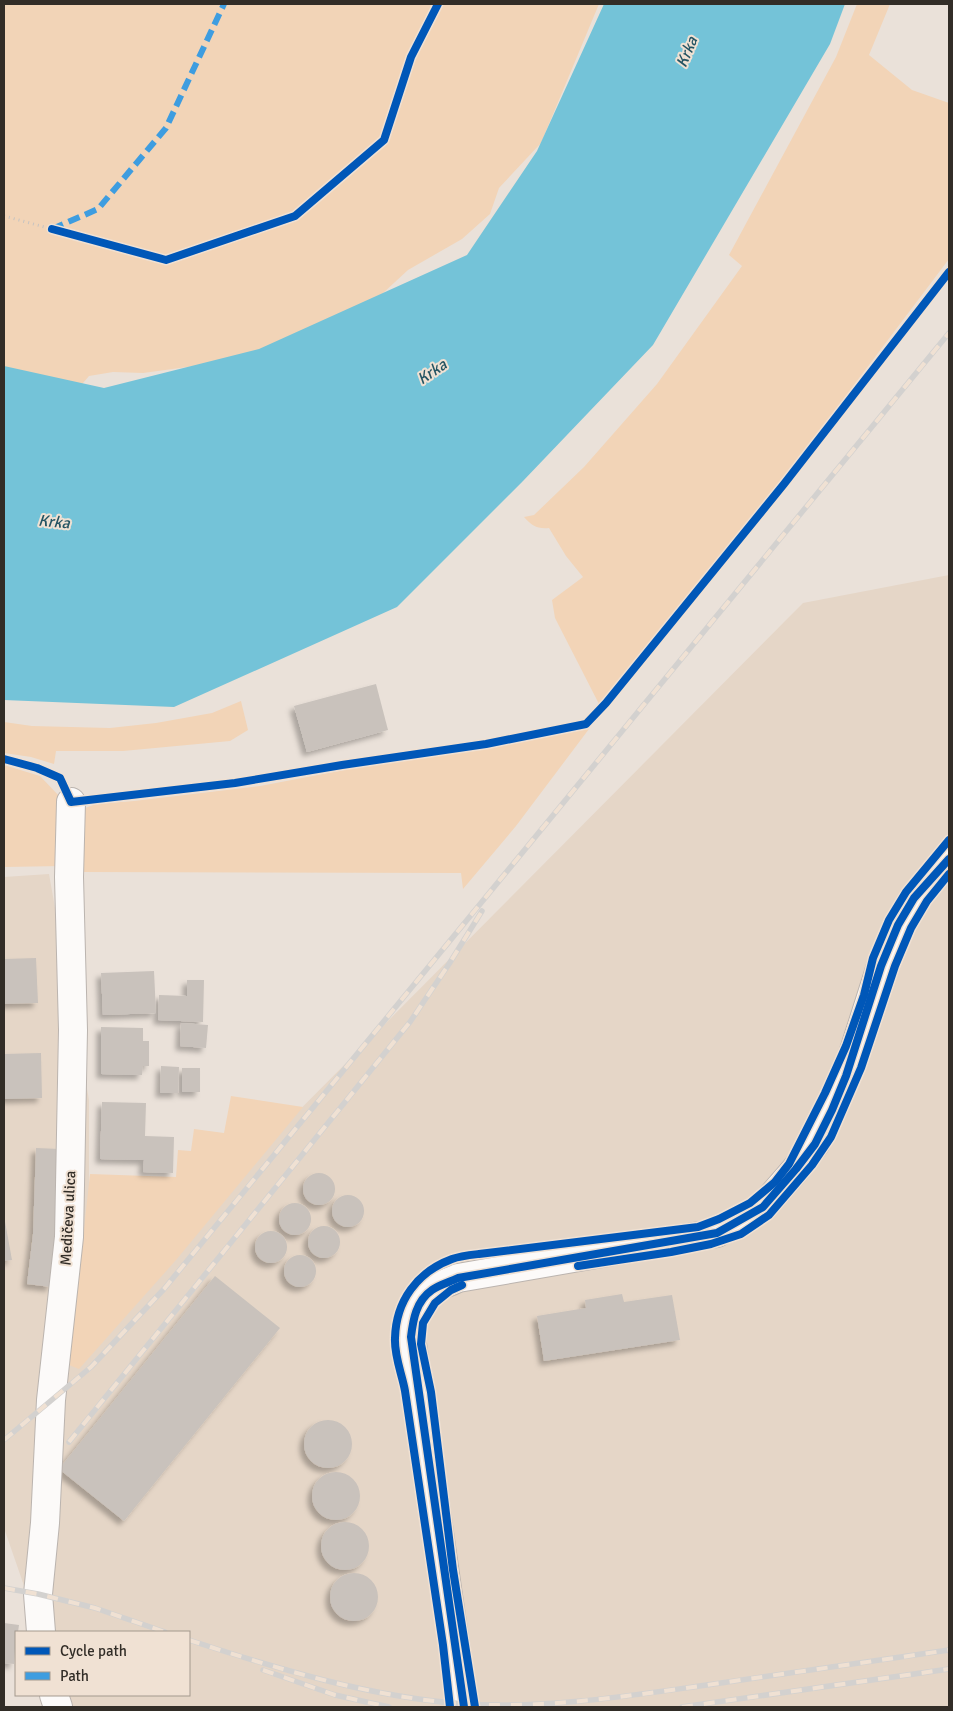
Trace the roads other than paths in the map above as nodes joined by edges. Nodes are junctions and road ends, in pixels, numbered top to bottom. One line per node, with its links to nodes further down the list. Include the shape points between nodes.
1 (71, 802): 3 (street, Medičeva ulica, via 69,877 73,1030 69,1237 52,1400 38,1594)
2 (949, 859): 4 (street, via 914,898 898,924 846,1076 815,1144 763,1207 717,1233 458,1278 432,1290 419,1304 412,1321 411,1337)
3 (41, 1631)
4 (464, 1707)

